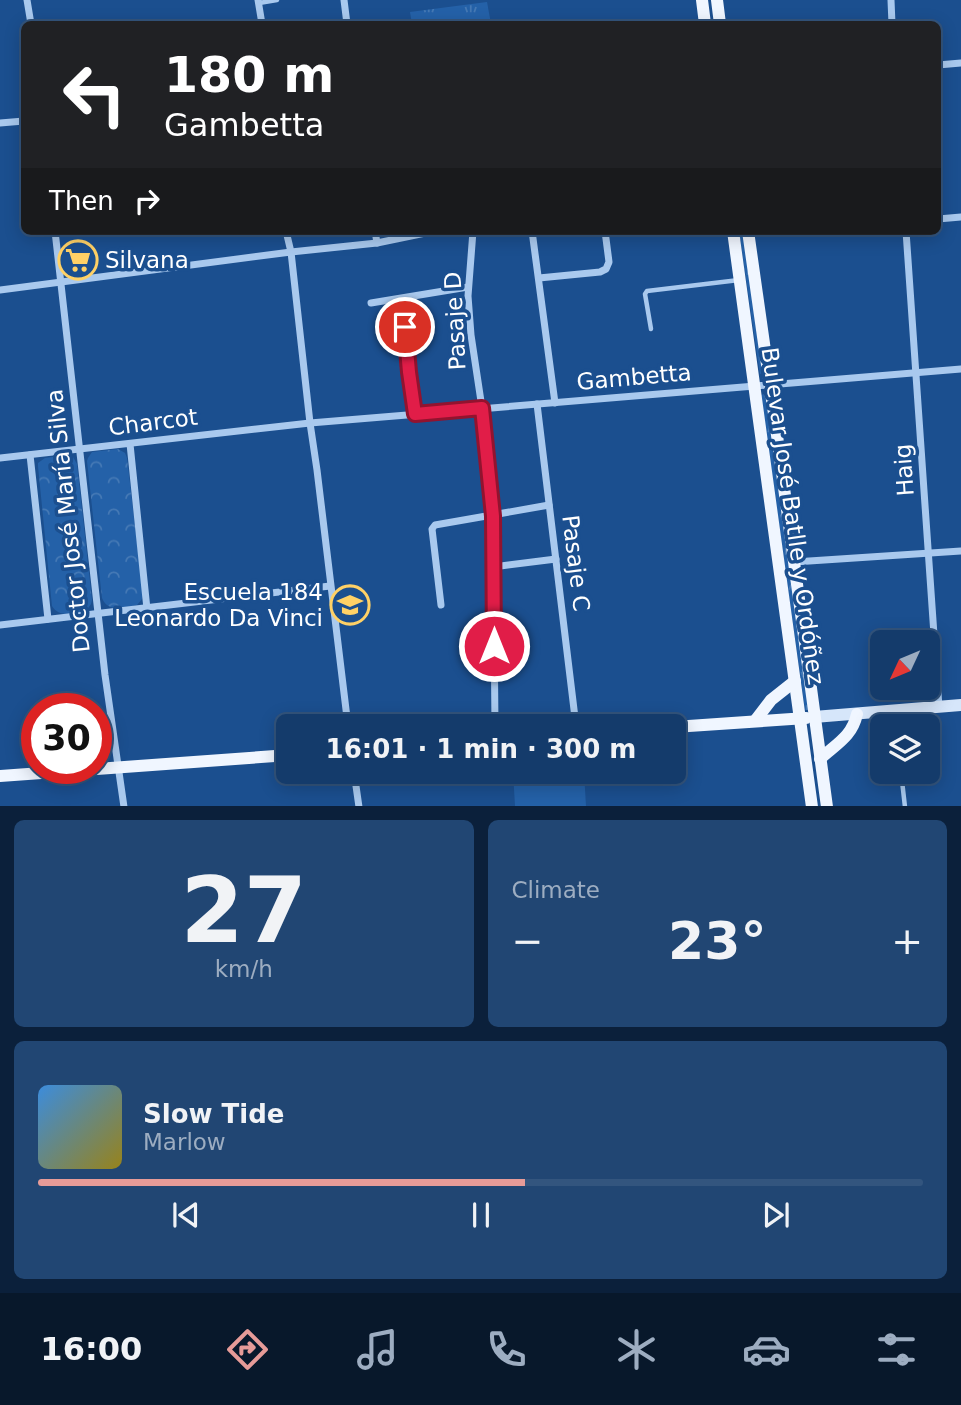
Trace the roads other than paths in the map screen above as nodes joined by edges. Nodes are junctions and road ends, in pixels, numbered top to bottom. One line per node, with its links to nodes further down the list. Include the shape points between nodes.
1 (27, 0): 8 (street)
2 (277, 0): 7 (lane)
3 (344, 0): 10 (street)
4 (702, 0): 11 (main road)
5 (717, 0): 12 (main road)
6 (891, 0): 13 (street)
7 (259, 1): 9 (street)
8 (30, 21)
9 (262, 21)
10 (347, 21)
11 (705, 21)
12 (720, 21)
13 (892, 21)
14 (961, 63): 15 (street)
15 (941, 65)
16 (21, 121): 17 (street)
17 (0, 123)
18 (961, 217): 19 (street)
19 (941, 219)
20 (55, 235): 34 (street, Doctor José María Silva)
21 (287, 235): 31 (street)
22 (376, 235): 30 (street)
23 (410, 235): 30 (street)
24 (473, 235): 35 (street, Pasaje D)
25 (533, 235): 32 (street)
26 (606, 235): 32 (street, via 606,269)
27 (734, 235): 33 (main road, Bulevar José Batlle y Ordóñez)
28 (748, 235): 42 (main road, Bulevar José Batlle y Ordóñez)
29 (906, 235): 41 (street, Haig)
30 (377, 243): 31 (street)
31 (291, 252): 34 (street); 48 (street)
32 (539, 278): 44 (street)
33 (740, 280): 39 (lane, via 647,291); 43 (main road, Bulevar José Batlle y Ordóñez)
34 (61, 283): 36 (street); 50 (street, Doctor José María Silva)
35 (468, 287): 37 (street); 46 (street, Pasaje D)
36 (0, 290)
37 (371, 303)
38 (405, 327): 47 (lane)
39 (650, 329)
40 (961, 369): 41 (street, Gambetta)
41 (916, 373): 42 (street, Gambetta); 56 (street, Haig)
42 (770, 384): 43 (street, Gambetta); 58 (main road, Bulevar José Batlle y Ordóñez)
43 (755, 386): 44 (street, Gambetta); 66 (main road, Bulevar José Batlle y Ordóñez)
44 (555, 402): 45 (street, Gambetta)
45 (537, 404): 46 (street, Gambetta); 53 (street, Pasaje C)
46 (482, 408): 47 (street, Gambetta); 54 (street, Pasaje D)
47 (415, 414): 48 (street, Gambetta)
48 (310, 423): 49 (street, Charcot); 60 (street)
49 (130, 444): 50 (street, Charcot); 62 (street)
50 (80, 450): 51 (street, Charcot); 63 (street, Doctor José María Silva)
51 (30, 455): 52 (street, Charcot); 64 (street)
52 (0, 458)
53 (549, 505): 54 (street); 57 (street, Pasaje C)
54 (493, 516): 59 (street, Pasaje D); 61 (street, via 432,529)
55 (961, 551): 56 (street)
56 (929, 553): 58 (street); 68 (street, Haig)
57 (556, 559): 59 (street); 72 (street, Pasaje C)
58 (794, 562): 74 (main road, Bulevar José Batlle y Ordóñez)
59 (494, 567): 71 (street, Pasaje D)
60 (330, 586): 62 (street); 70 (street)
61 (441, 605)
62 (147, 608): 63 (street)
63 (99, 614): 64 (street); 80 (street, Doctor José María Silva)
64 (48, 619): 65 (street)
65 (0, 625)
66 (795, 681): 75 (main road, Bulevar José Batlle y Ordóñez); 76 (main road, via 771,700)
67 (961, 705): 68 (main road)
68 (939, 707): 69 (main road)
69 (895, 712): 73 (main road)
70 (346, 714)
71 (495, 714)
72 (575, 714)
73 (857, 714): 74 (main road); 79 (main road, via 847,737)
74 (814, 717): 75 (main road); 79 (main road, Bulevar José Batlle y Ordóñez)
75 (800, 718): 76 (main road); 86 (main road, Bulevar José Batlle y Ordóñez)
76 (755, 721): 77 (main road)
77 (686, 726)
78 (276, 756): 80 (main road)
79 (820, 759): 87 (main road, Bulevar José Batlle y Ordóñez)
80 (118, 767): 81 (main road); 84 (street, Doctor José María Silva)
81 (0, 776)
82 (356, 784): 85 (street)
83 (902, 784): 88 (lane)
84 (124, 806)
85 (359, 806)
86 (812, 806)
87 (827, 806)
88 (905, 806)

